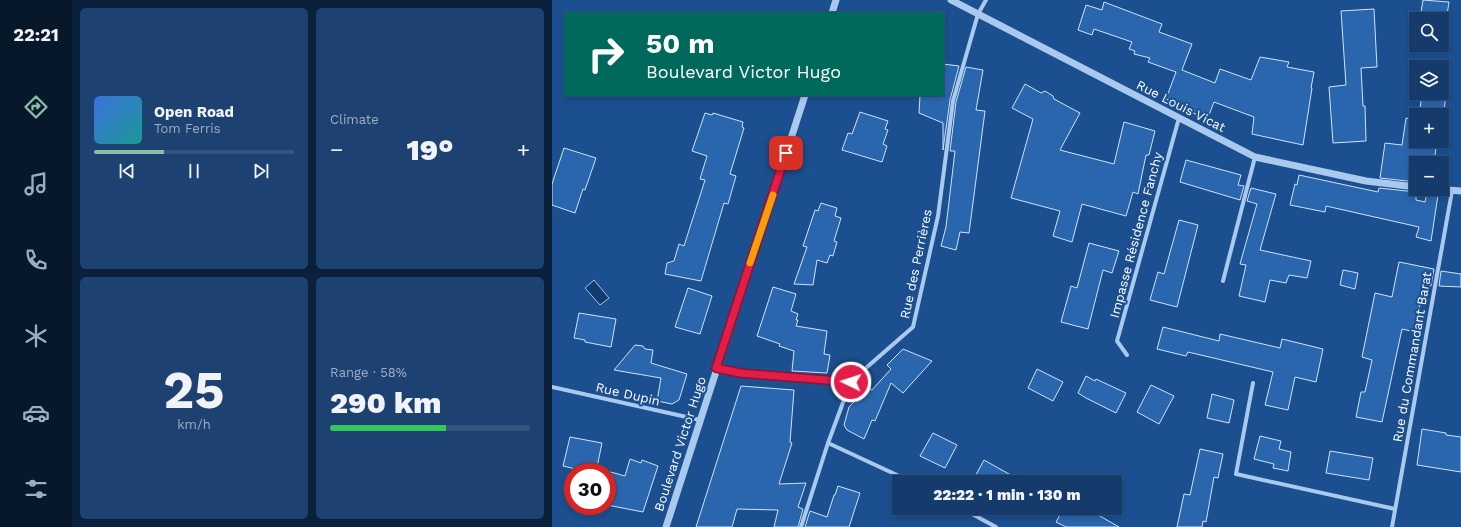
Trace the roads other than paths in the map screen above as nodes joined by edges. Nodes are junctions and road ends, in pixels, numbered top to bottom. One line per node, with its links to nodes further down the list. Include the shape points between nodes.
1 (836, 0): 4 (street)
2 (951, 0): 5 (street, Rue Louis Vicat)
3 (986, 0): 5 (street, Rue des Perrières)
4 (832, 12)
5 (978, 14): 7 (street, Rue Louis Vicat); 16 (street, Rue des Perrières, via 953,101 938,216 913,327)
6 (805, 96): 15 (street, Boulevard Victor Hugo)
7 (1179, 118): 8 (street, Rue Louis Vicat); 14 (street, Impasse Résidence Fanchy, via 1117,341)
8 (1255, 157): 9 (street, Rue Louis Vicat, via 1366,181); 13 (street)
9 (1409, 186)
10 (1449, 191): 11 (street)
11 (1452, 191): 12 (street); 22 (street, Rue du Commandant Barat)
12 (1461, 191)
13 (1223, 281)
14 (1127, 355)
15 (716, 368): 16 (street, via 740,373); 19 (street, Boulevard Victor Hugo)
16 (851, 382): 20 (street, Rue des Perrières)
17 (1253, 383): 22 (street, via 1236,474)
18 (552, 387): 19 (street, Rue Dupin)
19 (700, 420): 24 (street, Boulevard Victor Hugo)
20 (828, 443): 21 (street); 25 (street, Rue des Perrières)
21 (897, 475)
22 (1395, 509): 27 (street, Rue du Commandant Barat)
23 (974, 515): 26 (street)
24 (666, 527)
25 (800, 527)
26 (996, 527)
27 (1392, 527)

